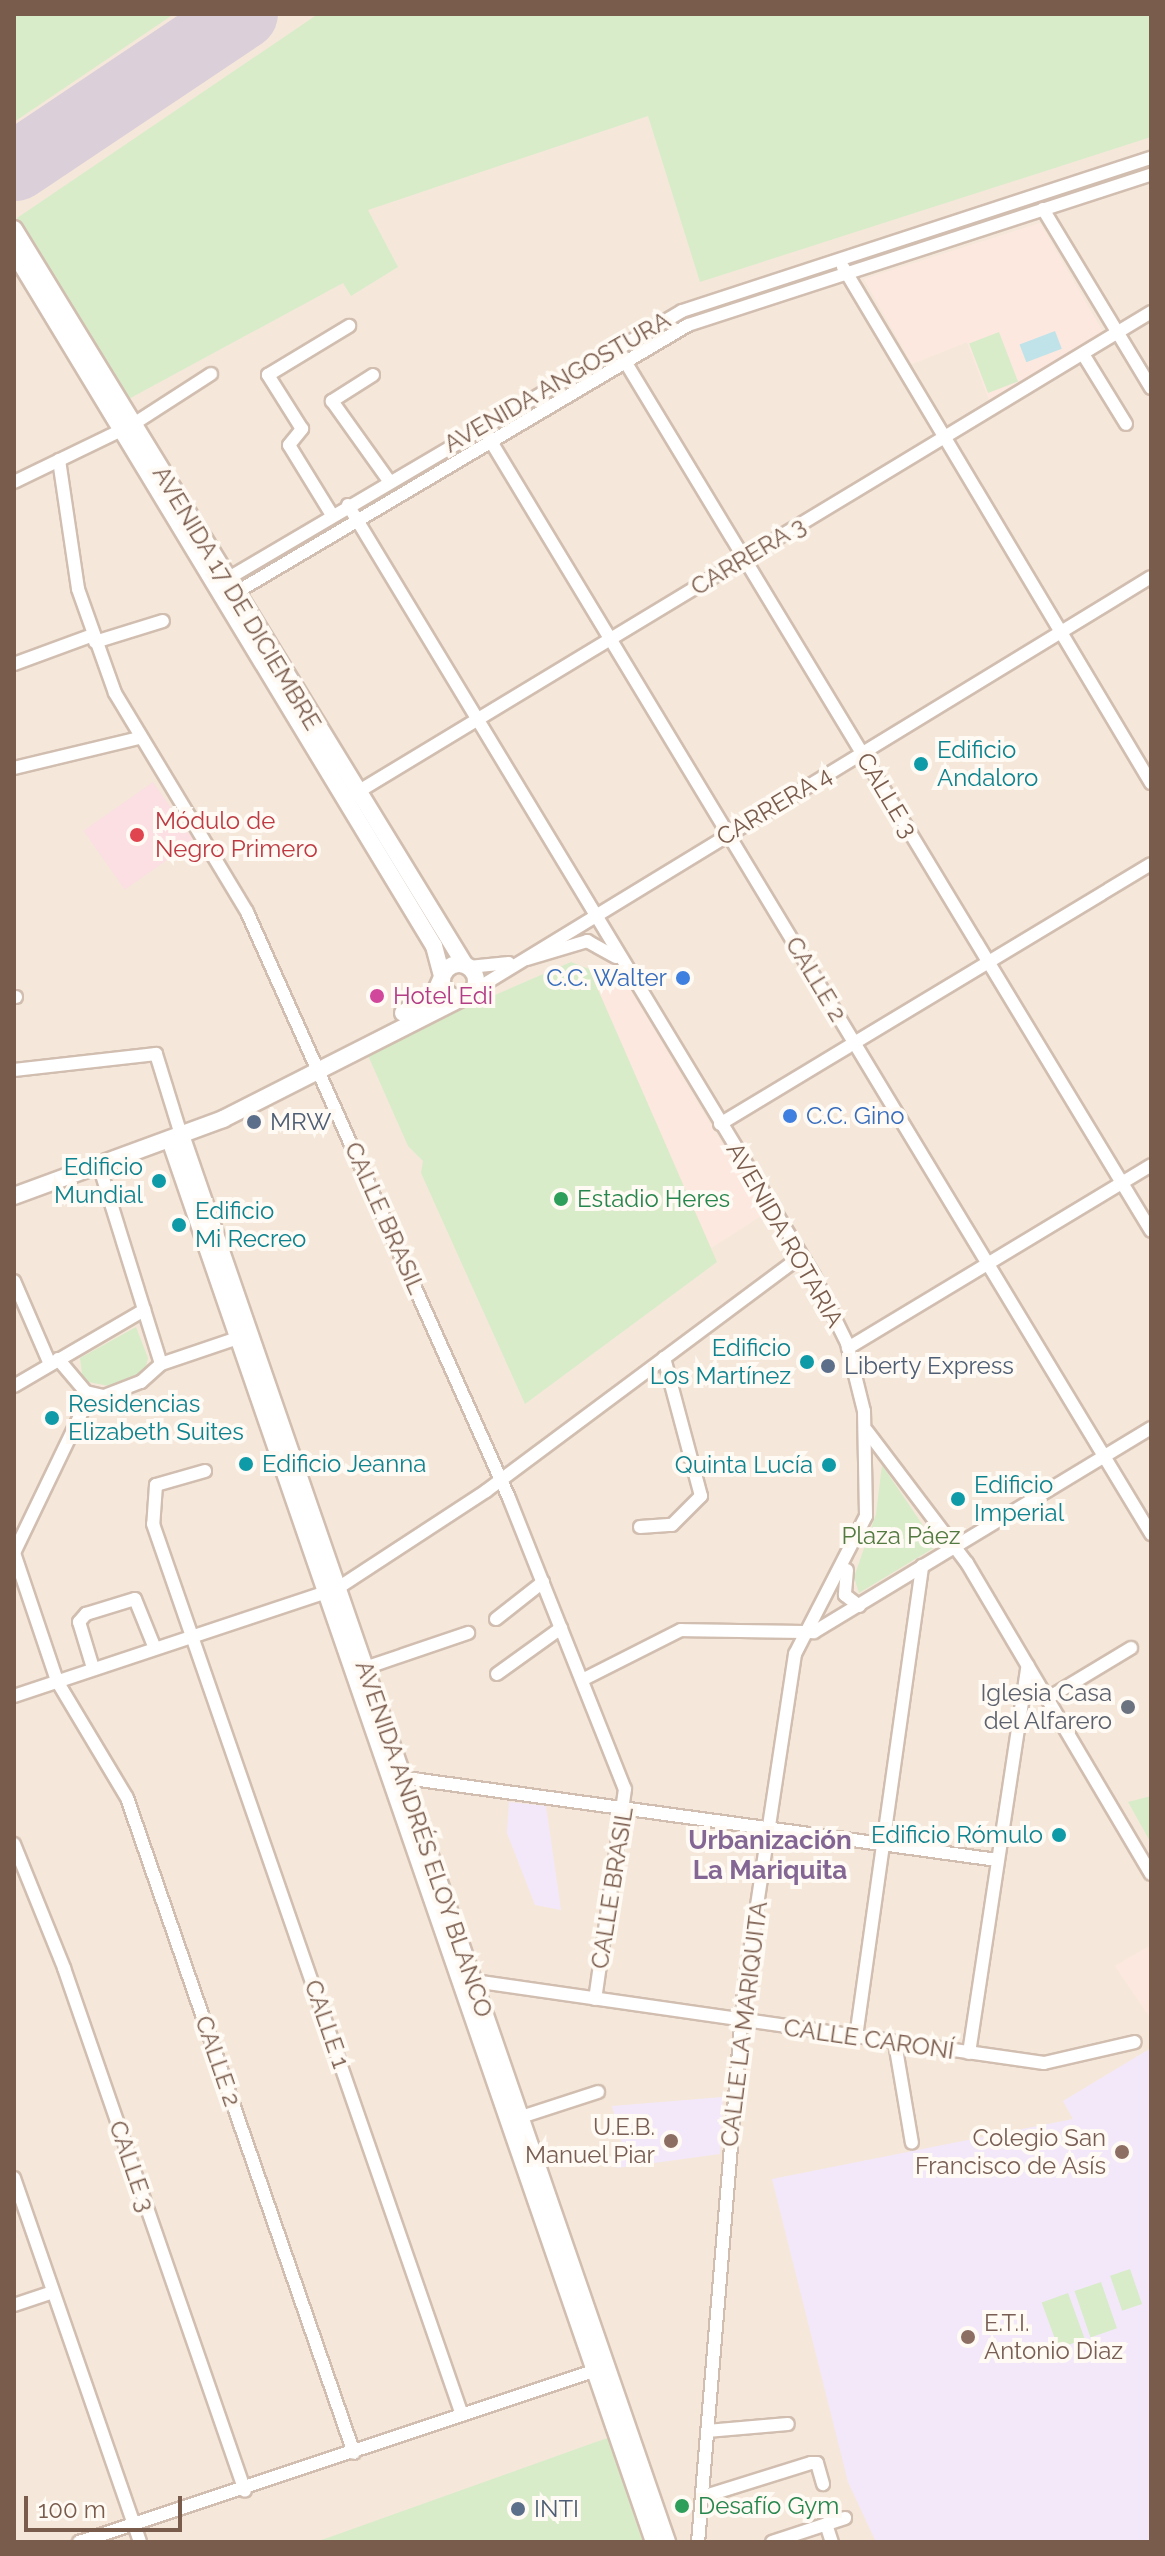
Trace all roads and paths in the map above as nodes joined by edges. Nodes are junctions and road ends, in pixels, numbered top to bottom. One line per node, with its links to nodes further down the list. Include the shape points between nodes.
1 (1151, 158): 6 (street, AVENIDA ANGOSTURA)
2 (1151, 175): 3 (street, AVENIDA ANGOSTURA)
3 (1043, 209): 7 (street, AVENIDA ANGOSTURA); 10 (street)
4 (14, 229): 18 (street, AVENIDA 17 DE DICIEMBRE)
5 (14, 252): 18 (street, AVENIDA 17 DE DICIEMBRE)
6 (837, 258): 7 (street); 17 (street, AVENIDA ANGOSTURA, via 655,323)
7 (845, 272): 12 (street, AVENIDA ANGOSTURA, via 705,318); 20 (street)
8 (1151, 312): 10 (street, CARRERA 3)
9 (349, 326): 25 (street, via 268,375 302,429 289,445)
10 (1117, 333): 11 (street, CARRERA 3); 15 (street)
11 (1083, 354): 16 (street); 20 (street, CARRERA 3)
12 (623, 358): 19 (street, AVENIDA ANGOSTURA); 27 (street, CALLE 3)
13 (211, 374): 18 (street)
14 (373, 375): 22 (street, via 332,401)
15 (1151, 388)
16 (1126, 424)
17 (481, 425): 19 (street, CALLE 2); 22 (street, AVENIDA ANGOSTURA)
18 (126, 427): 21 (street); 29 (street, AVENIDA 17 DE DICIEMBRE)
19 (489, 438): 26 (street, AVENIDA ANGOSTURA); 33 (street, CALLE 2)
20 (945, 438): 27 (street, CARRERA 3); 31 (street)
21 (59, 460): 23 (street); 32 (street, CALLE BRASIL, via 75,574)
22 (389, 481): 24 (street, AVENIDA ANGOSTURA)
23 (14, 482)
24 (348, 505): 25 (street, AVENIDA ANGOSTURA); 26 (street)
25 (332, 515): 29 (street, AVENIDA ANGOSTURA)
26 (356, 519): 29 (street, AVENIDA ANGOSTURA); 35 (street)
27 (744, 558): 33 (street, CARRERA 3); 37 (street, CALLE 3)
28 (1151, 577): 31 (street, CARRERA 4)
29 (225, 590): 40 (street, AVENIDA 17 DE DICIEMBRE)
30 (163, 621): 32 (street)
31 (1061, 632): 37 (street, CARRERA 4); 39 (street)
32 (94, 638): 34 (street); 36 (street, CALLE BRASIL)
33 (610, 638): 35 (street, CARRERA 3); 41 (street, CALLE 2)
34 (14, 664)
35 (477, 719): 40 (street, CARRERA 3); 43 (street)
36 (139, 738): 38 (street); 51 (street, CALLE BRASIL, via 238,894)
37 (862, 753): 41 (street, CARRERA 4); 45 (street, CALLE 3)
38 (14, 768)
39 (1151, 783)
40 (350, 796): 46 (street, AVENIDA 17 DE DICIEMBRE); 48 (street, AVENIDA 17 DE DICIEMBRE, via 434,946)
41 (729, 834): 43 (street, CARRERA 4); 50 (street, CALLE 2)
42 (1151, 864): 45 (street)
43 (596, 915): 44 (street, CARRERA 4); 47 (street, AVENIDA ROTARIA)
44 (520, 961): 46 (street, CARRERA 4); 47 (street, AVENIDA ROTARIA, via 587,941 610,950); 49 (street, CARRERA 4)
45 (988, 962): 50 (street); 57 (street, CALLE 3)
46 (467, 966): 48 (street); 49 (street)
47 (627, 968): 53 (street, AVENIDA ROTARIA)
48 (442, 977): 49 (street, via 448,995); 51 (street, via 430,998)
49 (467, 994): 51 (street)
50 (854, 1043): 53 (street); 61 (street, CALLE 2)
51 (317, 1064): 54 (street); 75 (street, CALLE BRASIL)
52 (14, 1070): 54 (street, via 156,1054)
53 (720, 1124): 60 (street, AVENIDA ROTARIA)
54 (176, 1138): 55 (street); 64 (street, AVENIDA ANDRÉS ELOY BLANCO); 83 (street, AVENIDA ANDRÉS ELOY BLANCO)
55 (99, 1165): 58 (street); 63 (street)
56 (1151, 1165): 57 (street)
57 (1122, 1183): 59 (street, CALLE 3); 61 (street)
58 (14, 1196)
59 (1151, 1231)
60 (801, 1256): 65 (street, AVENIDA ROTARIA); 66 (street)
61 (988, 1264): 65 (street); 73 (street, CALLE 2)
62 (14, 1282): 67 (street)
63 (144, 1310): 67 (street); 68 (street)
64 (238, 1338): 68 (street); 83 (street, AVENIDA ANDRÉS ELOY BLANCO)
65 (848, 1348): 72 (street, AVENIDA ROTARIA)
66 (664, 1358): 75 (street); 76 (street, via 701,1496 672,1525)
67 (54, 1362): 69 (street); 70 (street)
68 (161, 1364): 70 (street, via 134,1385)
69 (14, 1386)
70 (90, 1395): 79 (street)
71 (1151, 1428): 73 (street)
72 (867, 1431): 78 (street, AVENIDA ROTARIA); 80 (street, CALLE LA MARIQUITA, via 869,1499)
73 (1105, 1456): 77 (street, CALLE 2); 78 (street)
74 (205, 1471): 87 (street, CALLE 1, via 156,1485 153,1524)
75 (501, 1480): 82 (street, CALLE BRASIL); 83 (street)
76 (640, 1527)
77 (1151, 1534)
78 (955, 1545): 81 (street); 92 (street, AVENIDA ROTARIA)
79 (14, 1552): 97 (street, CALLE 2)
80 (848, 1563): 84 (street, via 845,1595); 89 (street, CALLE LA MARIQUITA)
81 (922, 1566): 84 (street); 104 (street)
82 (543, 1582): 85 (street); 86 (street, CALLE BRASIL)
83 (331, 1587): 87 (street); 94 (street, AVENIDA ANDRÉS ELOY BLANCO); 100 (street, AVENIDA ANDRÉS ELOY BLANCO)
84 (859, 1606): 89 (street)
85 (496, 1619)
86 (561, 1628): 95 (street); 96 (street, CALLE BRASIL)
87 (192, 1633): 90 (street); 121 (street, CALLE 1)
88 (468, 1633): 94 (street)
89 (805, 1634): 96 (street, via 681,1630); 102 (street, CALLE LA MARIQUITA, via 792,1666)
90 (154, 1646): 93 (street); 93 (street, via 135,1599 86,1614 79,1622)
91 (1131, 1648): 99 (street)
92 (1028, 1665): 99 (street, AVENIDA ROTARIA); 105 (street)
93 (93, 1668): 97 (street)
94 (365, 1668): 100 (street, AVENIDA ANDRÉS ELOY BLANCO)
95 (497, 1674)
96 (582, 1680): 101 (street, CALLE BRASIL)
97 (57, 1681): 98 (street); 124 (street, CALLE 2, via 127,1798)
98 (14, 1696)
99 (1048, 1698): 106 (street, AVENIDA ROTARIA)
100 (396, 1777): 101 (street); 107 (street, AVENIDA ANDRÉS ELOY BLANCO)
101 (626, 1806): 102 (street); 108 (street, CALLE BRASIL)
102 (769, 1827): 104 (street); 109 (street, CALLE LA MARIQUITA)
103 (14, 1844): 126 (street, CALLE 3, via 64,1968)
104 (882, 1844): 105 (street); 110 (street)
105 (997, 1860): 113 (street)
106 (1151, 1874)
107 (466, 1980): 108 (street, CALLE CARONÍ); 115 (street, AVENIDA ANDRÉS ELOY BLANCO); 120 (street, AVENIDA ANDRÉS ELOY BLANCO)
108 (595, 1999): 109 (street, CALLE CARONÍ)
109 (740, 2021): 110 (street, CALLE CARONÍ); 123 (street, CALLE LA MARIQUITA)
110 (856, 2037): 112 (street, CALLE CARONÍ)
111 (1135, 2042): 113 (street, CALLE CARONÍ, via 1044,2063)
112 (895, 2043): 113 (street, CALLE CARONÍ); 116 (street)
113 (969, 2053)
114 (598, 2092): 115 (street)
115 (521, 2117): 120 (street, AVENIDA ANDRÉS ELOY BLANCO)
116 (912, 2143)
117 (14, 2178): 118 (street)
118 (53, 2292): 119 (street); 130 (street)
119 (14, 2305)
120 (601, 2369): 121 (street); 133 (street, AVENIDA ANDRÉS ELOY BLANCO); 134 (street, AVENIDA ANDRÉS ELOY BLANCO)
121 (462, 2415): 124 (street)
122 (788, 2424): 123 (street)
123 (707, 2431): 127 (street, CALLE LA MARIQUITA)
124 (354, 2453): 126 (street)
125 (823, 2484): 127 (street, via 817,2463 811,2463)
126 (245, 2491): 130 (street)
127 (702, 2497): 135 (street, CALLE LA MARIQUITA)
128 (845, 2518): 129 (street)
129 (826, 2524): 136 (street); 137 (street)
130 (135, 2525): 131 (street); 132 (street)
131 (79, 2542)
132 (140, 2542)
133 (654, 2542)
134 (667, 2542)
135 (698, 2542)
136 (772, 2542)
137 (832, 2542)

